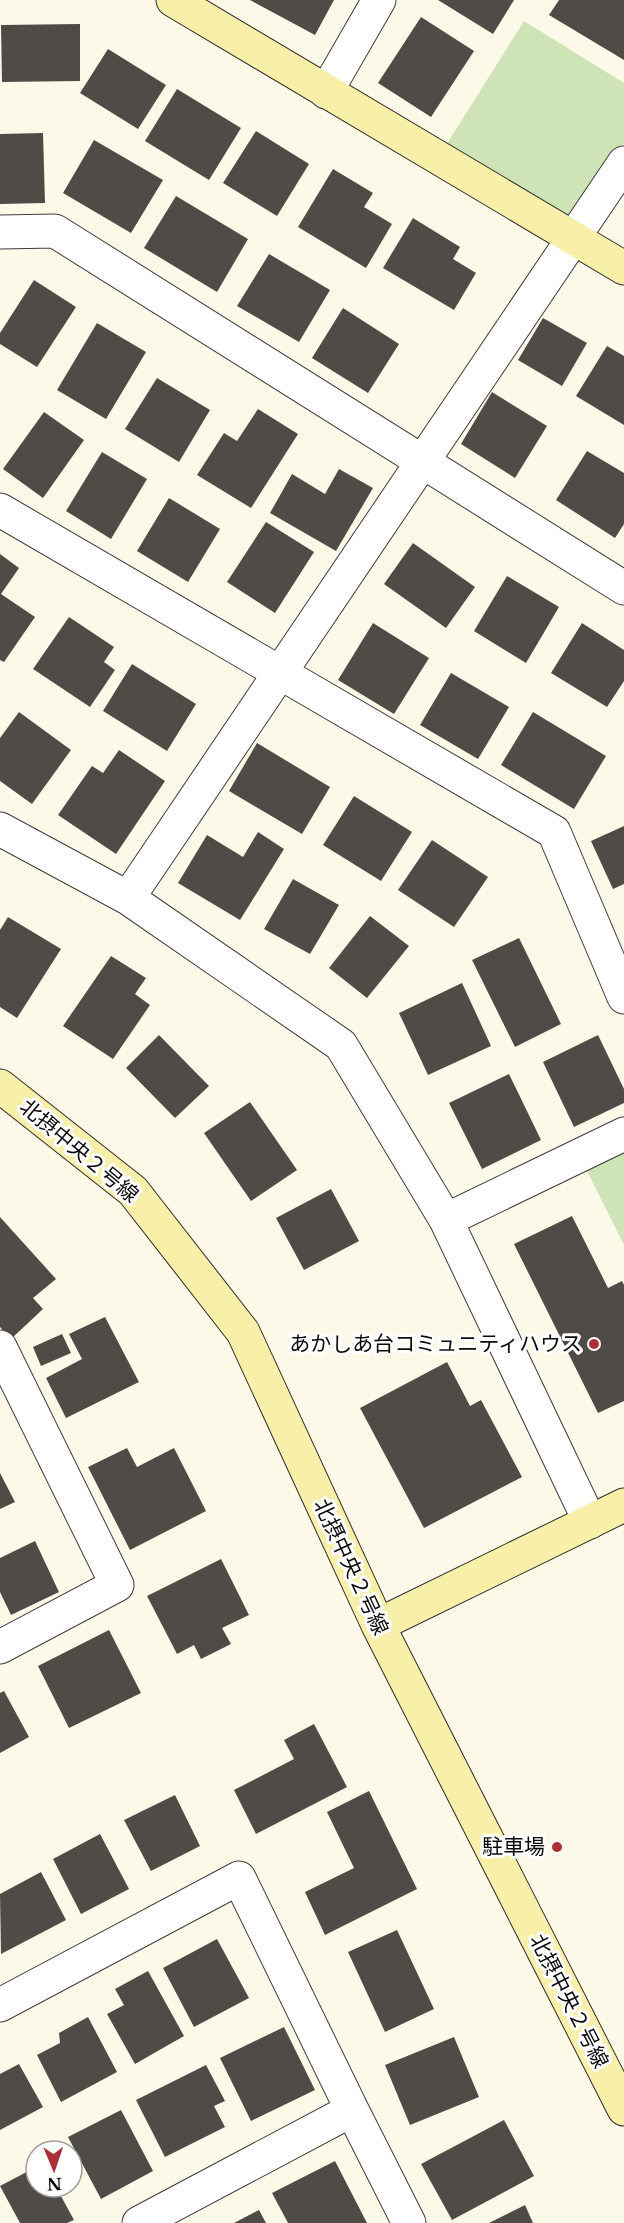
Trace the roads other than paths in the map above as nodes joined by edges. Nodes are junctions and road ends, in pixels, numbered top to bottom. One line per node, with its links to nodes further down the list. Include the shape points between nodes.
1 (172, 0): 3 (street)
2 (379, 0): 3 (street)
3 (326, 92): 6 (street)
4 (624, 163): 6 (street)
5 (0, 232): 8 (street, via 55,231)
6 (574, 238): 7 (street); 8 (street)
7 (624, 268)
8 (424, 462): 10 (street); 11 (street)
9 (0, 510): 11 (street)
10 (624, 588)
11 (280, 673): 13 (street); 14 (street, via 554,832)
12 (0, 830): 13 (street)
13 (128, 898): 17 (street, via 341,1045)
14 (624, 997)
15 (0, 1086): 21 (street, 北摂中央２号線, via 133,1191 243,1332)
16 (624, 1134): 17 (street)
17 (446, 1220): 20 (street)
18 (0, 1347): 22 (street, via 117,1585)
19 (624, 1505): 20 (street)
20 (590, 1522): 21 (street)
21 (378, 1625): 24 (street, 北摂中央２号線)
22 (0, 1647)
23 (0, 2005): 25 (street, via 239,1878)
24 (624, 2109)
25 (351, 2110): 26 (street); 27 (street)
26 (139, 2223)
27 (409, 2223)

